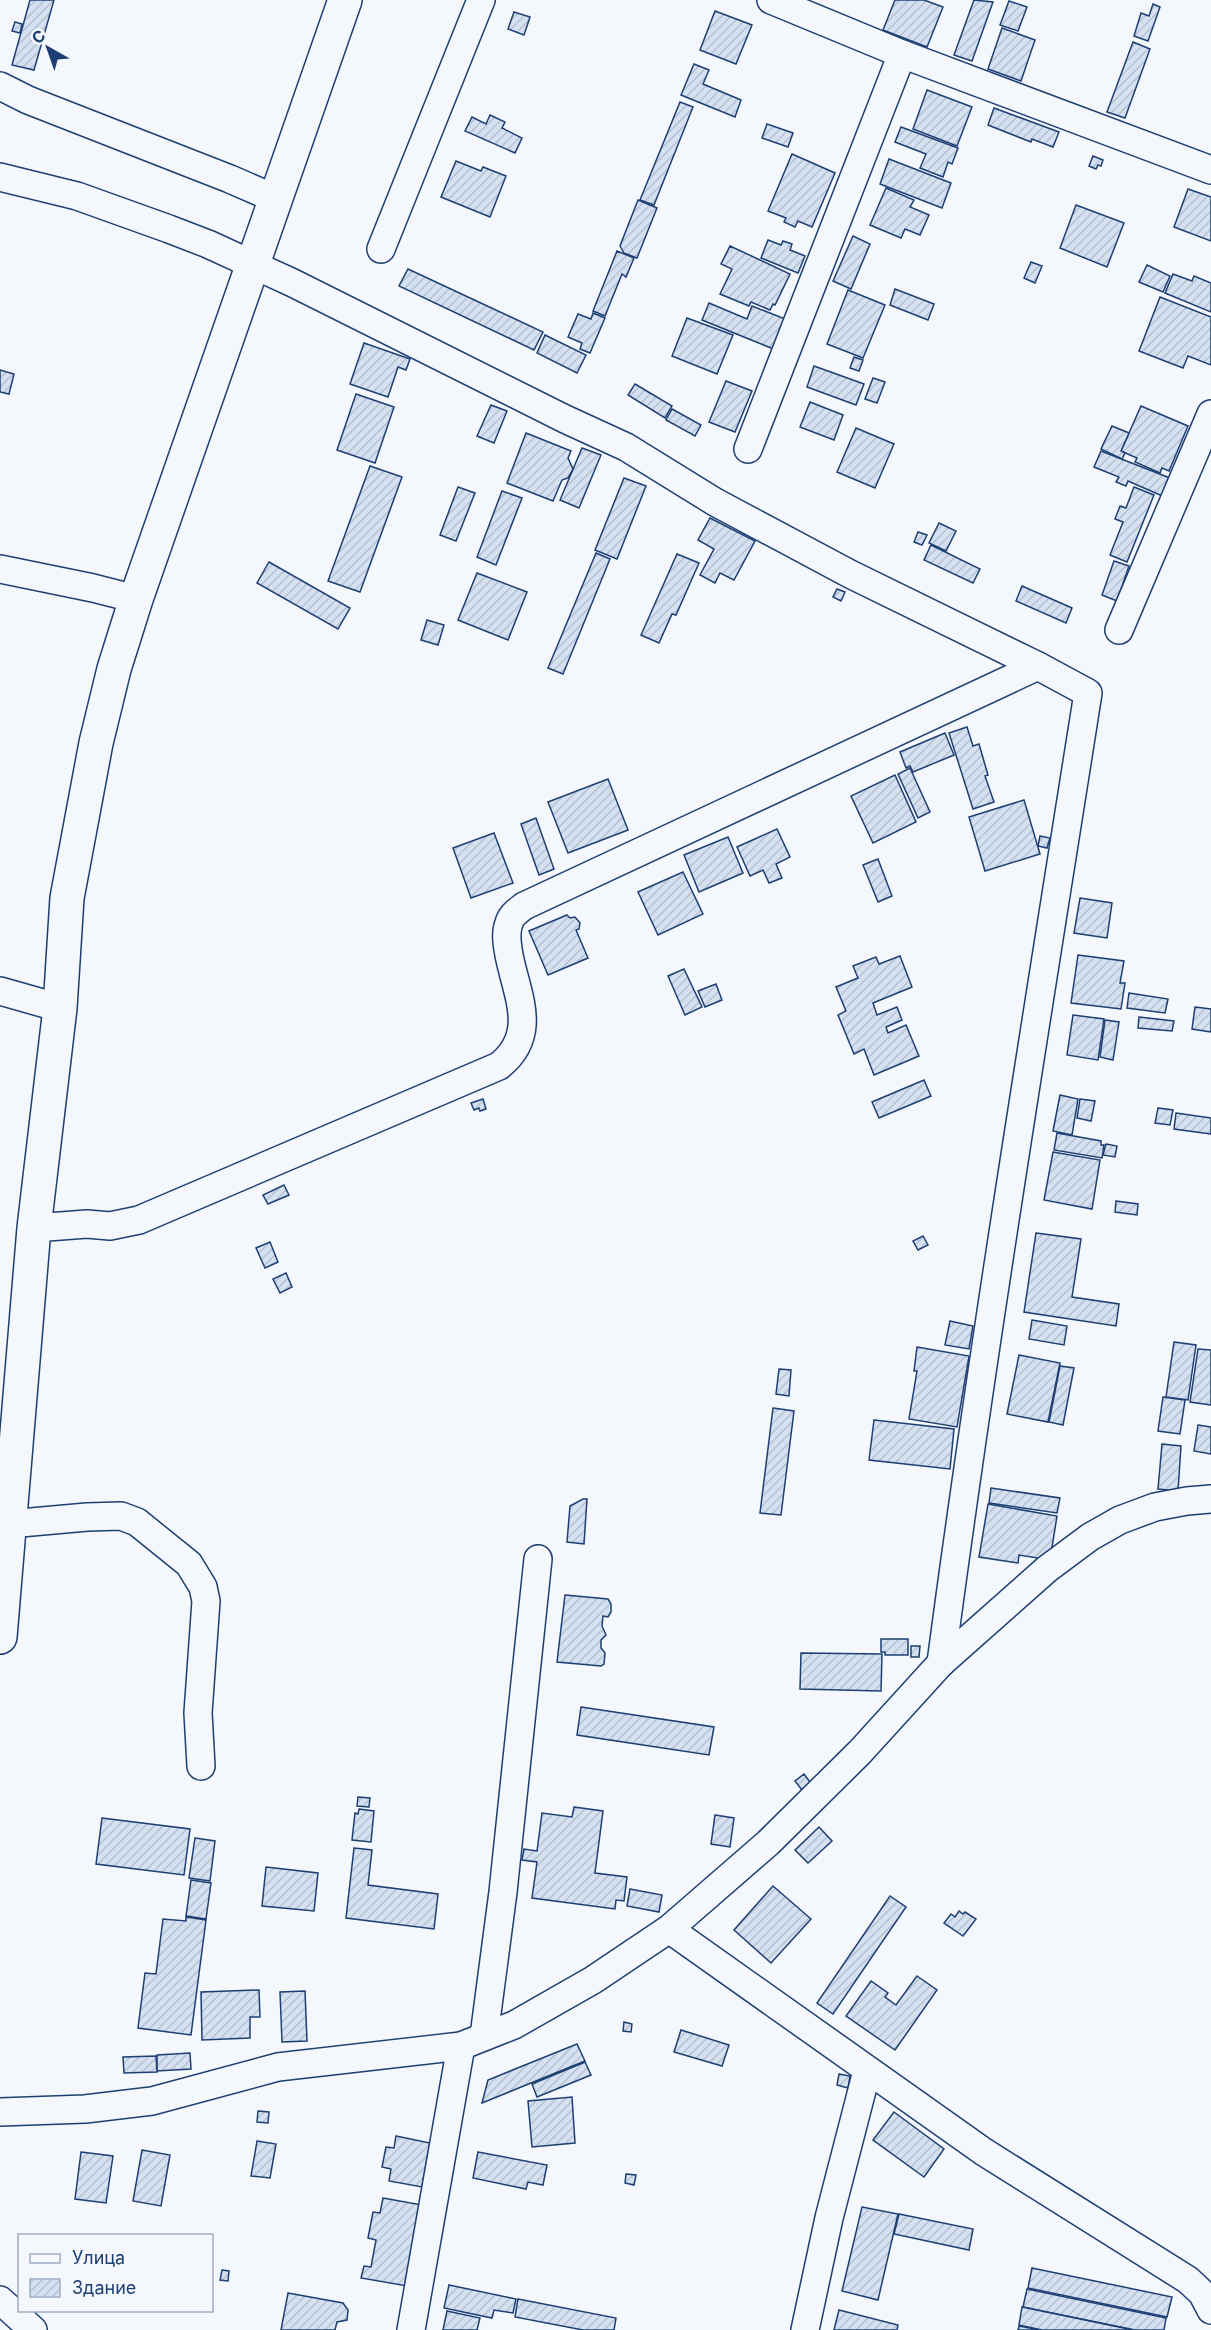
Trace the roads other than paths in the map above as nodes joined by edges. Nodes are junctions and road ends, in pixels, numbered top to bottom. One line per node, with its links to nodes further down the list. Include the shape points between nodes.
1 (345, 0): 8 (highway)
2 (481, 0): 9 (street)
3 (771, 0): 4 (street)
4 (902, 54): 6 (street); 12 (street)
5 (0, 86): 8 (street)
6 (1211, 170)
7 (0, 177): 10 (street, via 77,196)
8 (276, 199): 10 (highway)
9 (381, 249)
10 (253, 264): 14 (highway); 16 (street, via 626,447 715,502 840,569)
11 (1211, 414): 15 (street)
12 (748, 449)
13 (0, 569): 14 (street)
14 (136, 599): 18 (highway, via 111,680 82,812 68,898)
15 (1119, 630)
16 (1038, 666): 19 (street, via 524,906 512,918 506,937 522,1012 522,1033 516,1048 499,1066 139,1220 110,1226); 25 (street, via 1088,693)
17 (0, 991): 18 (street)
18 (60, 1008): 19 (highway)
19 (34, 1228): 20 (highway)
20 (10, 1404): 22 (highway)
21 (1211, 1499): 25 (street, via 1155,1508 1120,1520 1090,1537 1039,1576)
22 (9, 1524): 24 (highway); 26 (street, via 121,1516 138,1522 189,1564 203,1587 206,1601 198,1713)
23 (538, 1558): 28 (street, via 502,1892)
24 (0, 1637)
25 (941, 1663): 27 (street, via 768,1843)
26 (201, 1766)
27 (669, 1929): 28 (street, via 584,1986 514,2025); 29 (street)
28 (472, 2041): 30 (street, via 278,2067 152,2101 112,2107); 34 (street)
29 (867, 2071): 32 (street, via 984,2152 1188,2280 1202,2293); 35 (street)
30 (0, 2112)
31 (0, 2300): 33 (street)
32 (1211, 2310)
33 (33, 2330)
34 (411, 2330)
35 (805, 2330)

